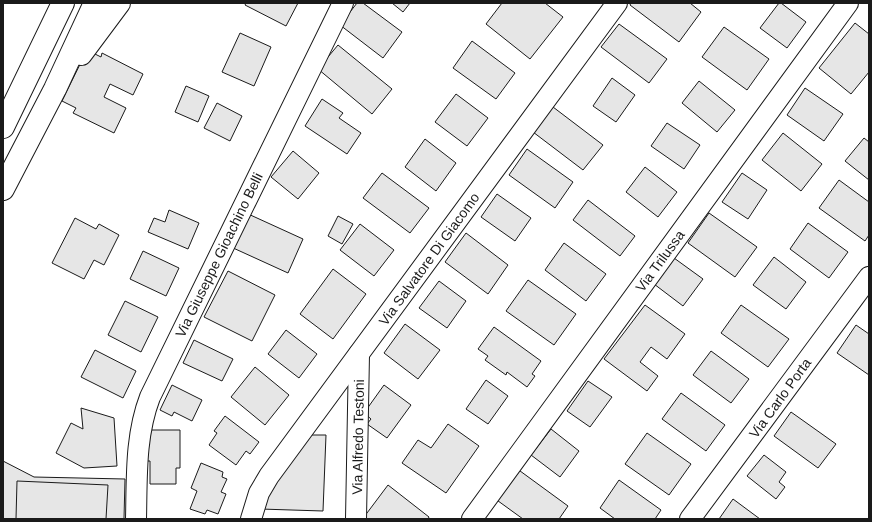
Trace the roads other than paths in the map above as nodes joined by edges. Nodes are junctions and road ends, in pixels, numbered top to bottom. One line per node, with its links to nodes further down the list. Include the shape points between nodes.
1 (46, 3): 8 (highway)
2 (64, 3): 8 (highway)
3 (95, 3): 9 (highway)
4 (119, 3): 9 (highway)
5 (343, 3): 14 (street, Via Giuseppe Gioachino Belli, via 150,397 139,440)
6 (617, 3): 13 (street, Via Salvatore Di Giacomo)
7 (848, 3): 17 (street, Via Trilussa)
8 (24, 84): 10 (highway)
9 (55, 89): 11 (highway)
10 (3, 127)
11 (3, 189)
12 (869, 277): 18 (street, Via Carlo Porta)
13 (359, 354): 15 (street, Via Salvatore Di Giacomo, via 264,482); 16 (street, Via Alfredo Testoni)
14 (136, 519)
15 (251, 519)
16 (356, 519)
17 (472, 519)
18 (690, 519)

